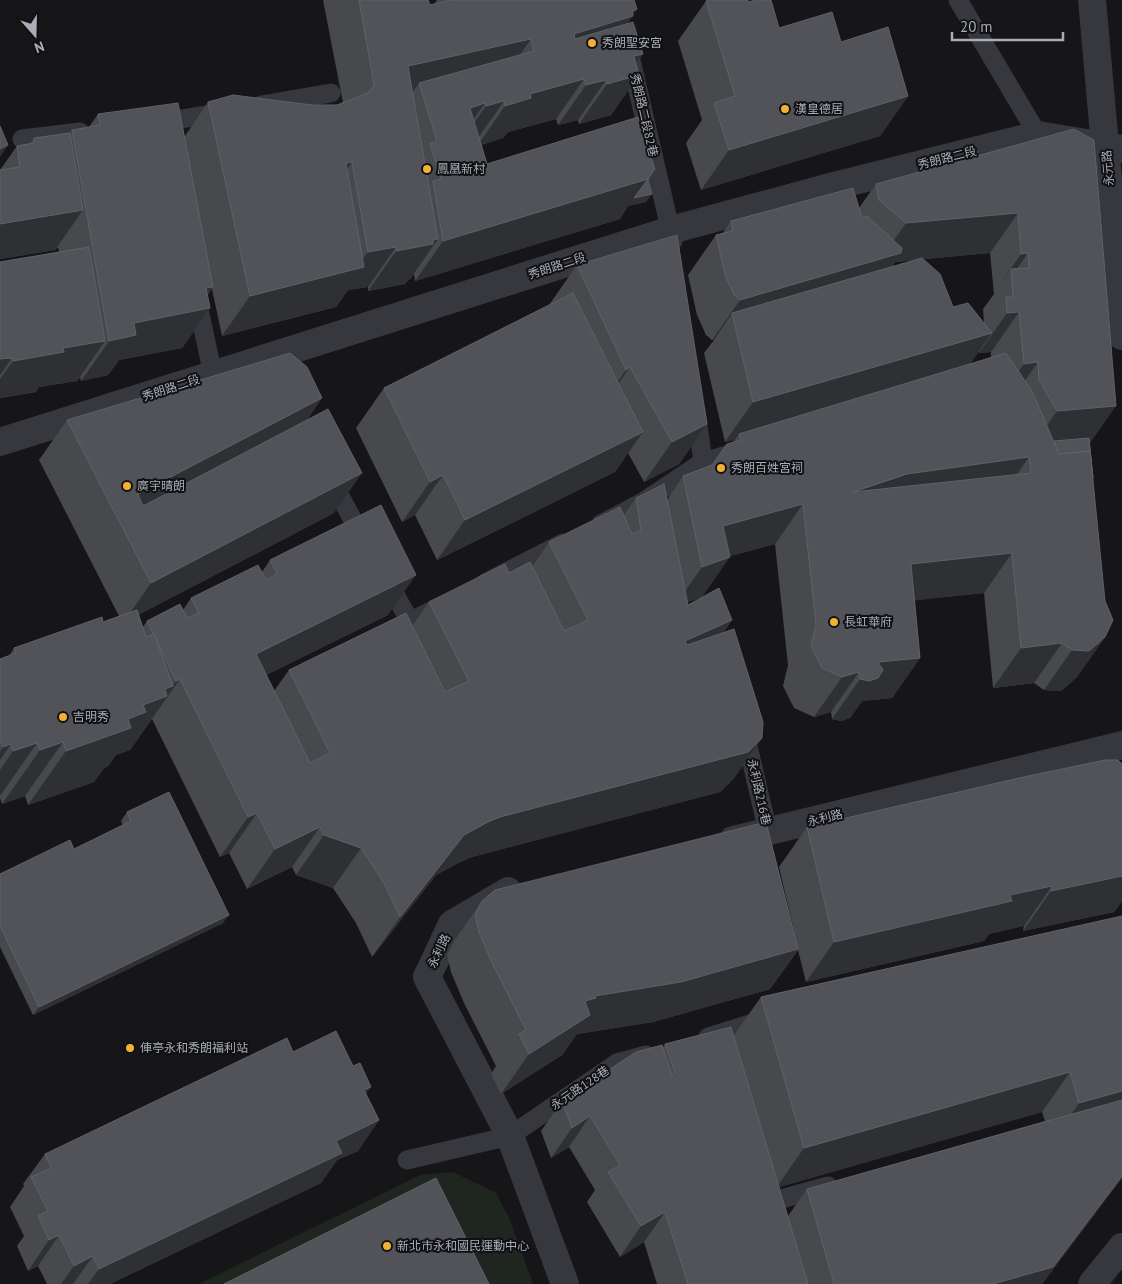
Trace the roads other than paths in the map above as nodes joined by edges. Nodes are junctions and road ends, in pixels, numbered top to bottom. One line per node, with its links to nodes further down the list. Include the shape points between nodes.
1 (958, 0): 8 (lane)
2 (1092, 0): 11 (street, 永元路)
3 (625, 36): 12 (lane, 秀朗路二段82巷)
4 (331, 93): 5 (lane)
5 (160, 123): 6 (lane); 10 (lane)
6 (140, 125)
7 (100, 130): 9 (lane)
8 (1038, 135): 11 (street, 秀朗路二段); 12 (street, 秀朗路二段)
9 (22, 139)
10 (164, 142)
11 (1114, 148): 15 (street, 永元路)
12 (671, 230): 13 (lane, 秀朗路二段82巷); 17 (street, 秀朗路二段, via 271,367)
13 (675, 258)
14 (193, 278): 17 (lane)
15 (1121, 295): 16 (street, 永元路)
16 (1122, 336)
17 (214, 374): 19 (street, 秀朗路二段)
18 (694, 398): 22 (lane)
19 (0, 442)
20 (760, 445): 22 (lane)
21 (322, 462): 23 (lane)
22 (703, 462): 25 (lane, via 643,502)
23 (354, 522): 24 (lane); 27 (lane)
24 (336, 531)
25 (471, 590)
26 (453, 599): 27 (lane)
27 (410, 621): 28 (lane)
28 (375, 639)
29 (741, 714): 31 (lane, 永利路216巷)
30 (1122, 745): 31 (street, 永利路)
31 (768, 832): 32 (street, 永利路)
32 (710, 845)
33 (527, 884): 39 (street, 永利路, via 517,886 452,924 427,977)
34 (784, 1013): 35 (lane)
35 (719, 1034): 36 (lane); 38 (lane)
36 (691, 1042)
37 (664, 1050): 39 (lane, 永元路128巷, via 617,1063)
38 (724, 1053)
39 (510, 1136): 40 (lane); 44 (street, 永利路)
40 (407, 1160)
41 (844, 1182): 42 (lane, via 770,1212)
42 (762, 1184)
43 (1122, 1247): 45 (street)
44 (565, 1284)
45 (1092, 1284)

